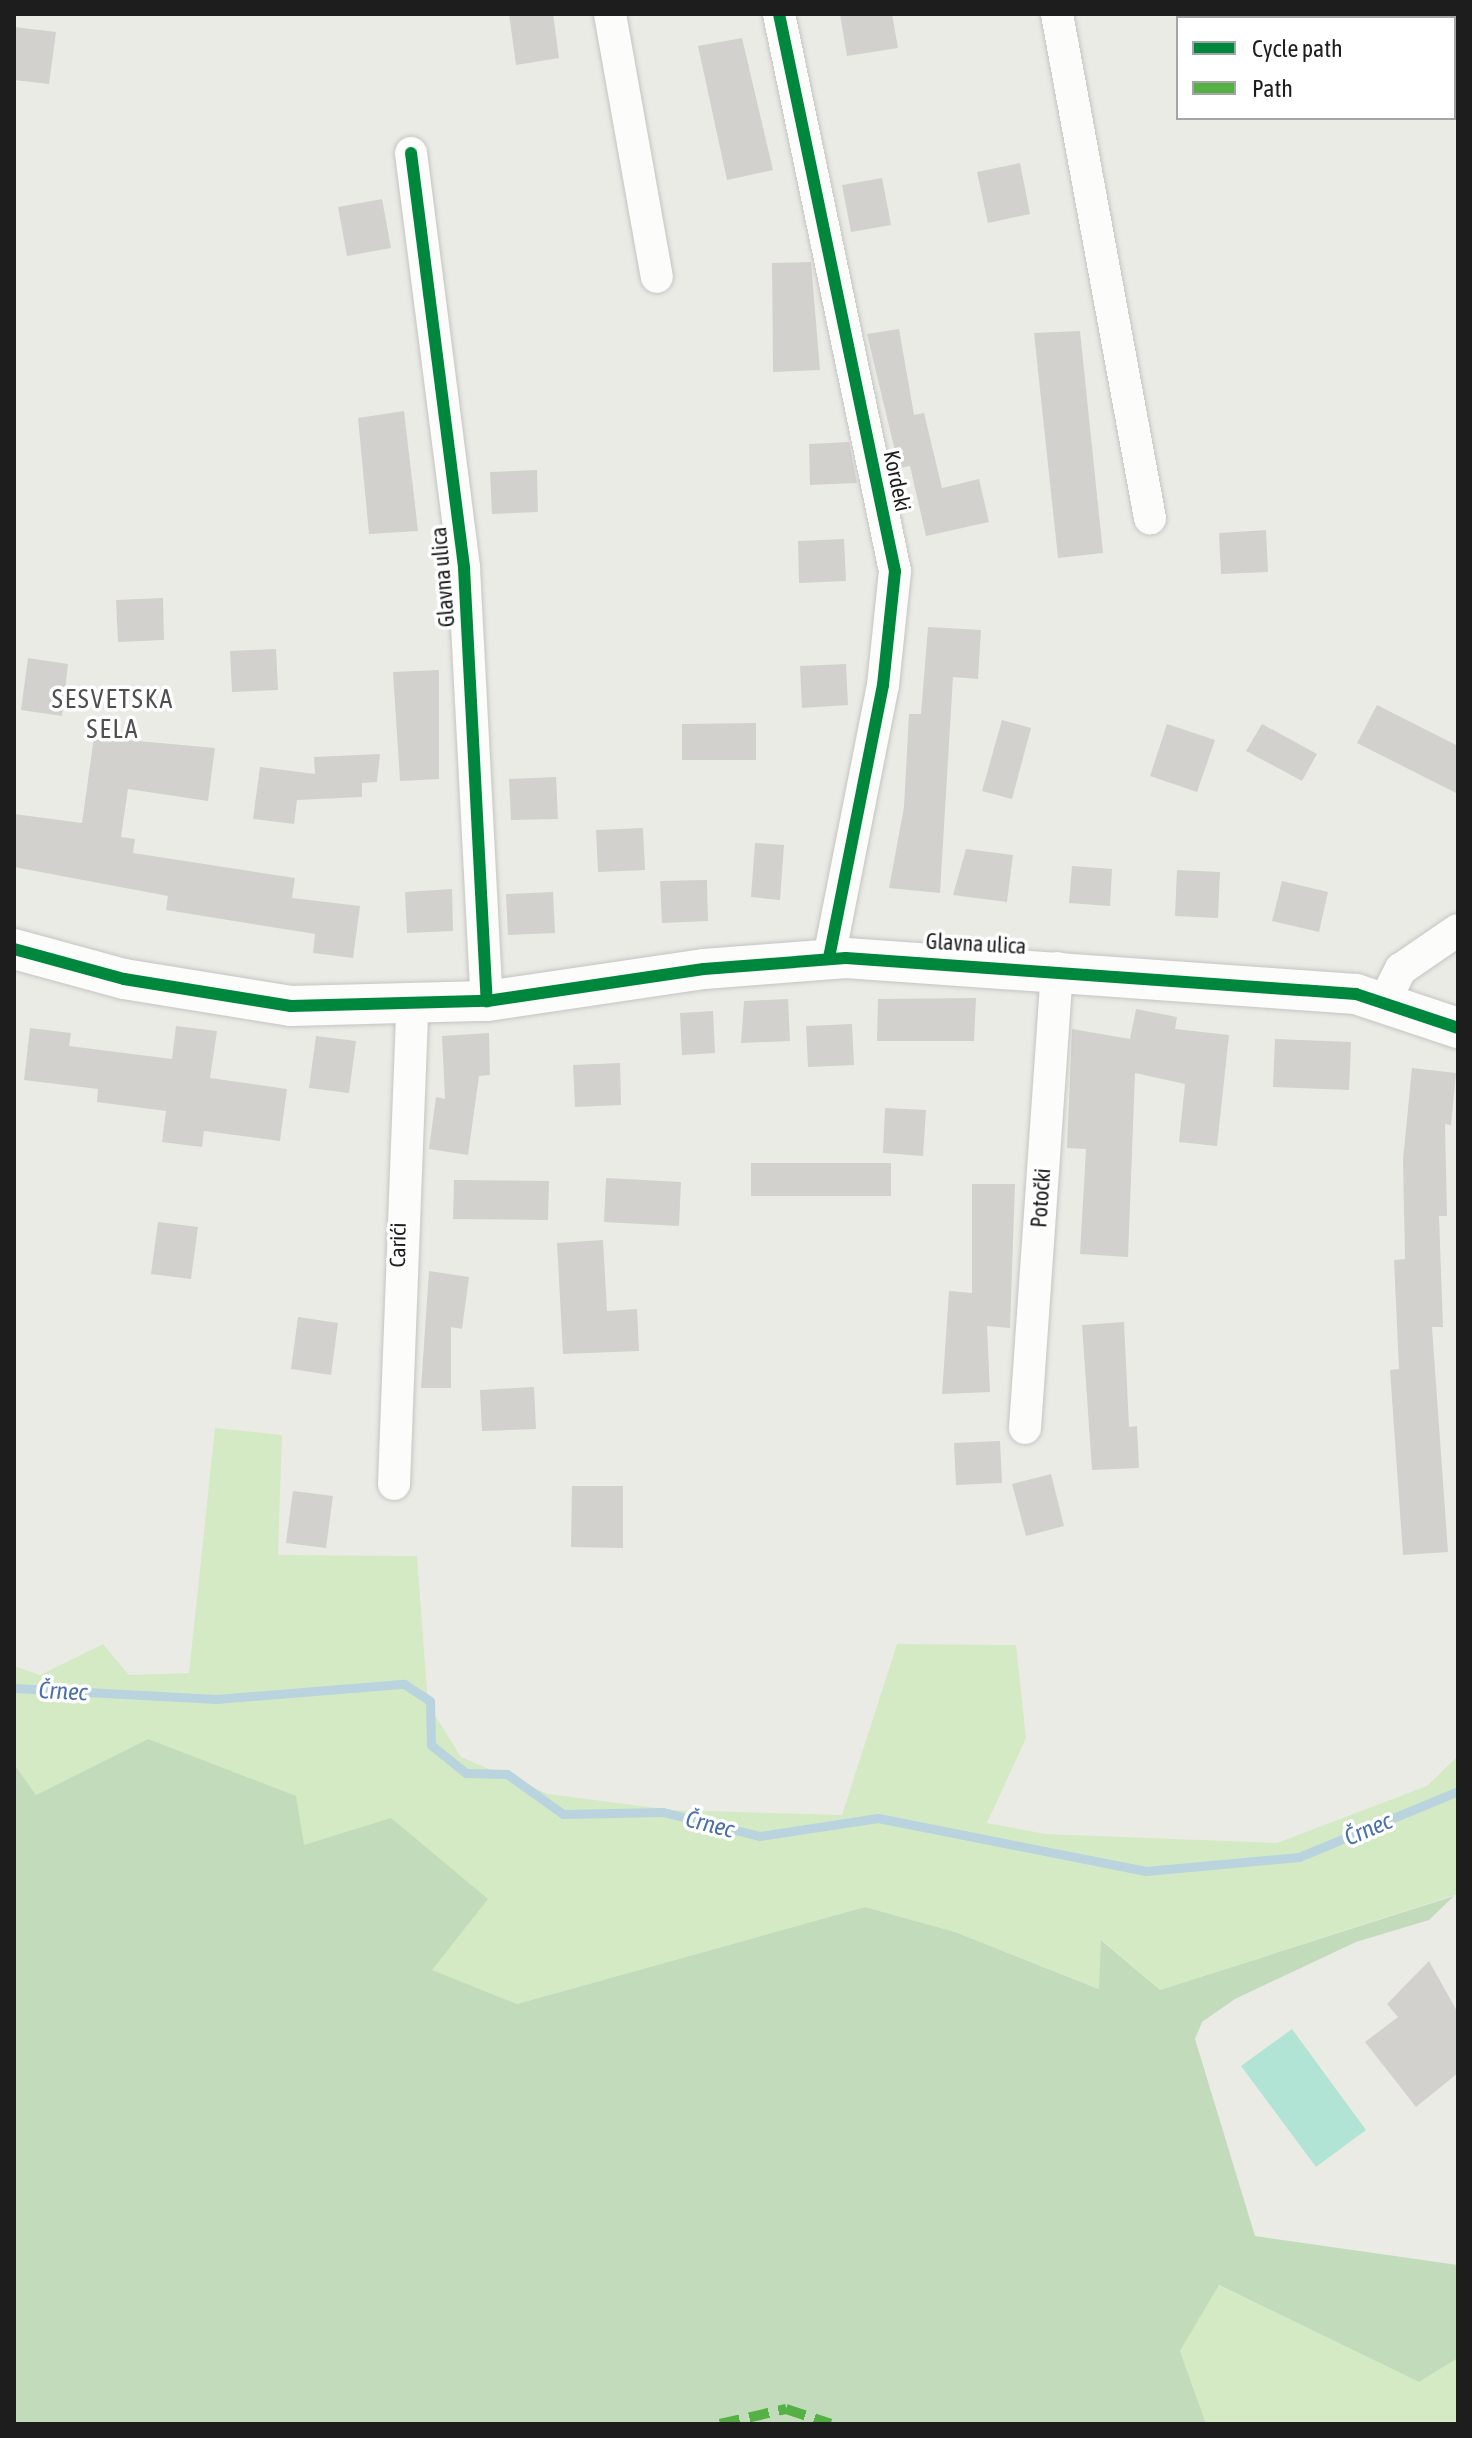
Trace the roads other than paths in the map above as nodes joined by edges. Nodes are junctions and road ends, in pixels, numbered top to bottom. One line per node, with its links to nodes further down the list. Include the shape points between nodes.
1 (610, 14): 5 (street)
2 (779, 14): 9 (street, Kordeki, via 895,571 886,672)
3 (1057, 14): 6 (street)
4 (411, 153): 12 (street, Glavna ulica, via 464,568)
5 (657, 277)
6 (1150, 518)
7 (1458, 930): 11 (street, via 1401,969)
8 (14, 949): 13 (street, Glavna ulica, via 124,979 244,999)
9 (829, 958): 10 (street, Glavna ulica); 12 (street, Glavna ulica)
10 (1057, 968): 11 (street, Glavna ulica); 15 (street, Potočki)
11 (1386, 998): 14 (street, Glavna ulica)
12 (487, 1001): 13 (street, Glavna ulica)
13 (412, 1007): 16 (street, Carići)
14 (1458, 1028)
15 (1025, 1428)
16 (394, 1484)

